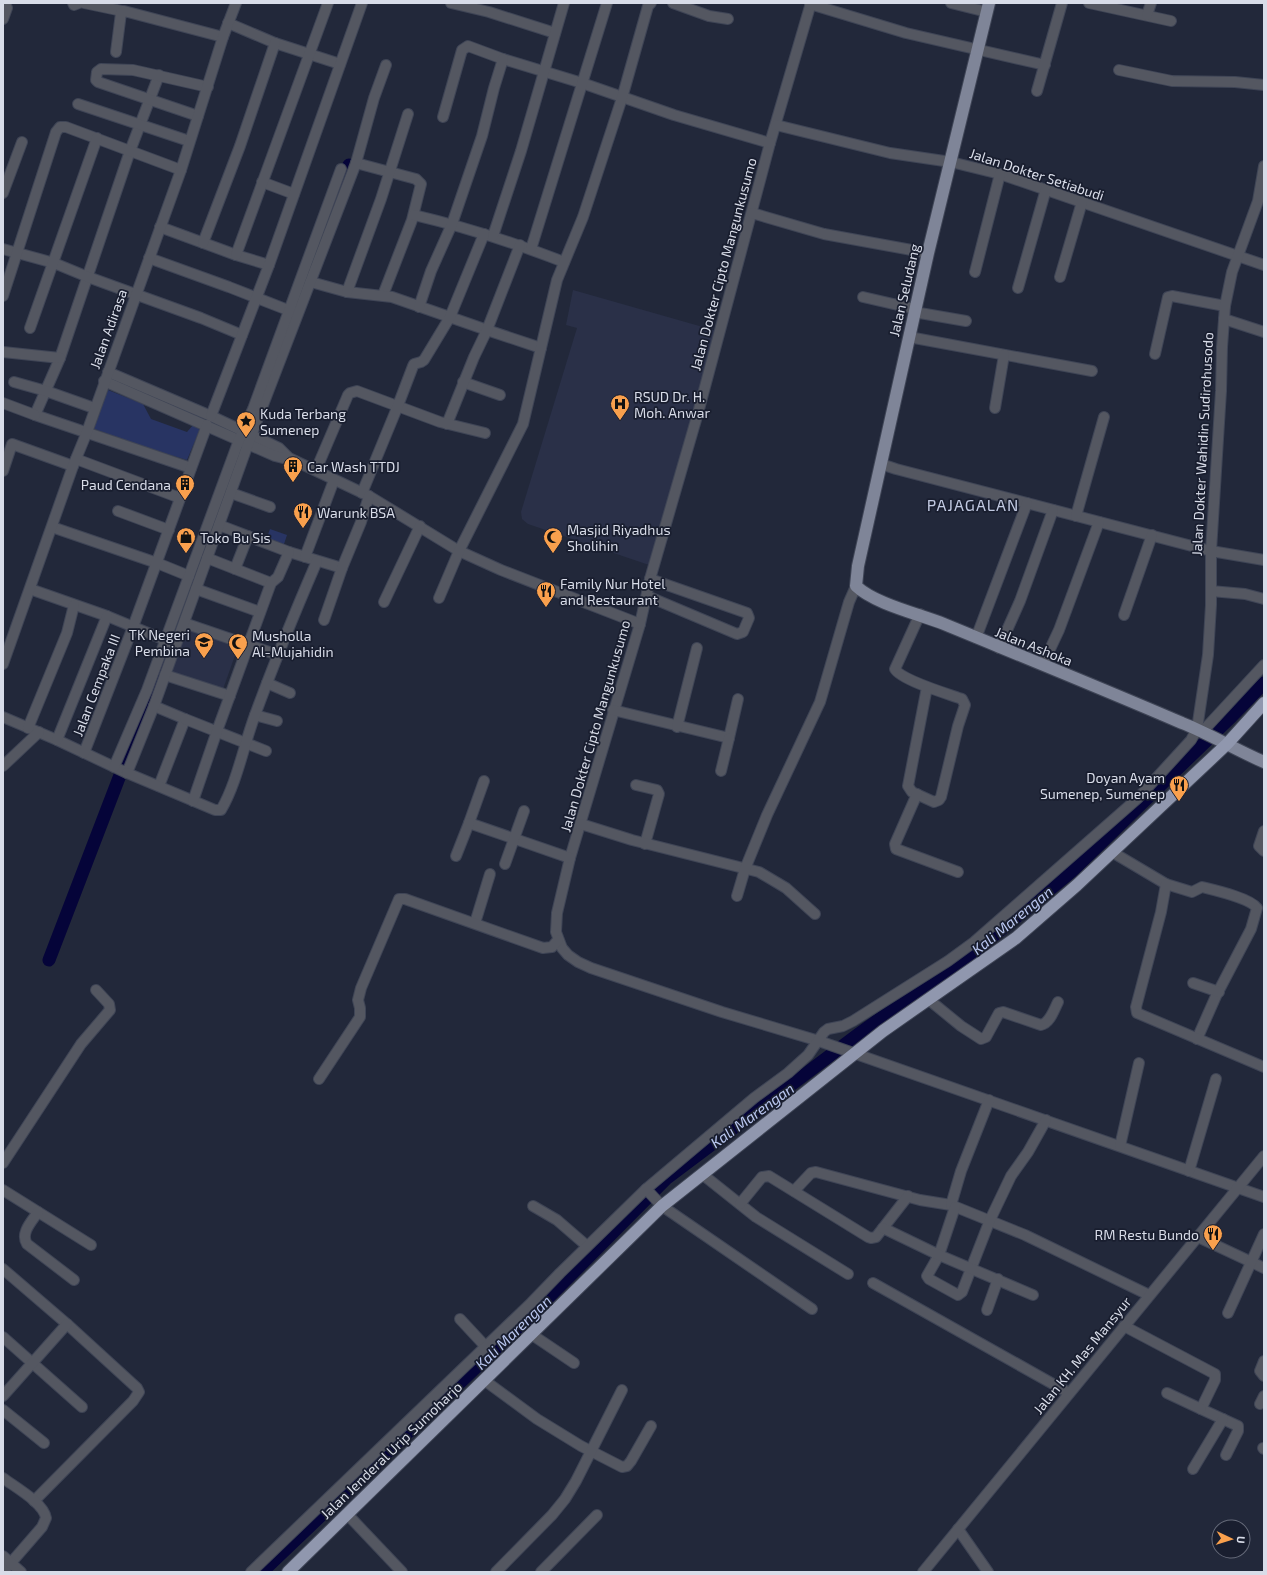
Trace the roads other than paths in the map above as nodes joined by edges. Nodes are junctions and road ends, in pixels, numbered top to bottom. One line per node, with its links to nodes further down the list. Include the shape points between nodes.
1 (5, 3): 21 (street, via 7,8)
2 (73, 3): 3 (street)
3 (79, 3)
4 (84, 3): 19 (street)
5 (236, 3): 24 (street, Jalan Adirasa)
6 (328, 3): 30 (street)
7 (362, 3): 32 (street, Jalan Cempaka III)
8 (451, 3): 25 (street)
9 (564, 3): 25 (street)
10 (607, 3): 38 (street)
11 (651, 3): 42 (street)
12 (673, 3): 22 (street, via 709,16)
13 (810, 3): 28 (street, via 906,33); 49 (street, Jalan Dokter Cipto Mangunkusumo)
14 (951, 3): 18 (street)
15 (1062, 3): 34 (street)
16 (1089, 3): 20 (street)
17 (1151, 3): 20 (street)
18 (988, 8): 28 (main road, Jalan Seludang)
19 (122, 11): 26 (street); 29 (street)
20 (1148, 15): 23 (street)
21 (3, 19)
22 (728, 19)
23 (1171, 21)
24 (228, 23): 26 (street, Jalan Adirasa); 27 (street)
25 (555, 33): 36 (street)
26 (223, 37): 40 (street, Jalan Adirasa)
27 (276, 43): 30 (street); 72 (street)
28 (978, 50): 34 (street); 55 (main road, Jalan Seludang)
29 (116, 52)
30 (310, 55): 32 (street); 62 (street)
31 (503, 59): 36 (street); 47 (street, via 468,46 464,48); 69 (street, via 482,136)
32 (340, 64): 65 (street, Jalan Cempaka III)
33 (386, 65): 56 (street)
34 (1045, 65): 41 (street)
35 (1119, 70): 39 (street, via 1172,81)
36 (544, 71): 38 (street); 71 (street, via 521,150)
37 (159, 75): 40 (street); 43 (street); 43 (street, via 113,68 97,72 98,82)
38 (582, 83): 42 (street); 75 (street)
39 (1264, 85)
40 (208, 87): 46 (street, Jalan Adirasa)
41 (1037, 91)
42 (622, 98): 53 (street); 81 (street, via 583,217)
43 (150, 100): 46 (street); 48 (street)
44 (78, 104): 48 (street)
45 (408, 114): 60 (street)
46 (198, 116): 51 (street, Jalan Adirasa)
47 (443, 117)
48 (140, 124): 51 (street); 54 (street)
49 (776, 124): 53 (street, Jalan Dokter Cipto Mangunkusumo); 55 (street, Jalan Dokter Setiabudi, via 890,153)
50 (97, 138): 54 (street); 76 (street, via 64,126 58,129); 82 (street)
51 (189, 141): 59 (street, Jalan Adirasa)
52 (22, 142): 64 (street)
53 (770, 144): 67 (street, Jalan Dokter Cipto Mangunkusumo)
54 (130, 151): 59 (street); 86 (street)
55 (951, 162): 61 (street, Jalan Dokter Setiabudi); 77 (main road, Jalan Seludang)
56 (356, 163): 60 (street); 88 (street)
57 (1264, 166): 79 (street, Jalan Dokter Wahidin Sudirohusodo, via 1258,201)
58 (341, 169): 99 (street)
59 (181, 170): 70 (street, Jalan Adirasa)
60 (390, 173): 68 (street, via 416,179 421,184); 90 (street)
61 (1000, 174): 63 (street, Jalan Dokter Setiabudi); 85 (street)
62 (262, 182): 65 (street); 78 (street)
63 (1046, 189): 66 (street, Jalan Dokter Setiabudi); 89 (street)
64 (3, 193)
65 (294, 194): 84 (street, Jalan Cempaka III)
66 (1082, 202): 79 (street, Jalan Dokter Setiabudi); 87 (street)
67 (752, 213): 77 (street, via 824,234); 163 (street, Jalan Dokter Cipto Mangunkusumo)
68 (414, 214): 69 (street); 92 (street)
69 (452, 224): 71 (street); 96 (street)
70 (160, 227): 72 (street); 80 (street, Jalan Adirasa)
71 (488, 235): 73 (street); 100 (street)
72 (203, 243): 78 (street)
73 (520, 245): 75 (street); 104 (street)
74 (3, 249): 76 (street)
75 (531, 249): 81 (street)
76 (18, 253): 82 (street); 93 (street)
77 (928, 253): 98 (main road, Jalan Seludang)
78 (236, 255): 84 (street)
79 (1237, 256): 83 (street, Jalan Dokter Setiabudi); 97 (street, Jalan Dokter Wahidin Sudirohusodo)
80 (150, 258): 91 (street, Jalan Adirasa); 95 (street)
81 (564, 262): 108 (street, via 557,280)
82 (54, 263): 86 (street); 103 (street)
83 (1264, 265)
84 (269, 266): 95 (street, Jalan Cempaka III)
85 (975, 272)
86 (88, 277): 91 (street); 112 (street)
87 (1060, 277)
88 (310, 282): 90 (street); 99 (street)
89 (1018, 288)
90 (347, 292): 92 (street)
91 (136, 293): 106 (street); 114 (street, Jalan Adirasa)
92 (383, 295): 96 (street)
93 (3, 296)
94 (863, 297): 98 (street)
95 (256, 298): 99 (street); 106 (street, Jalan Cempaka III)
96 (419, 306): 100 (street)
97 (1225, 306): 101 (street, Jalan Dokter Wahidin Sudirohusodo); 110 (street, via 1168,297)
98 (915, 311): 102 (street); 107 (main road, Jalan Seludang)
99 (293, 312): 129 (street, via 277,345)
100 (450, 317): 104 (street); 121 (street, via 424,360 414,364)
101 (1224, 319): 105 (street); 152 (street, Jalan Dokter Wahidin Sudirohusodo)
102 (966, 321)
103 (30, 328)
104 (487, 330): 108 (street); 116 (street)
105 (1264, 332)
106 (242, 335): 125 (street, Jalan Cempaka III)
107 (909, 337): 111 (street); 132 (main road, Jalan Seludang)
108 (541, 348): 153 (street, via 523,424)
109 (3, 352): 112 (street)
110 (1155, 354)
111 (1004, 355): 113 (street); 122 (street)
112 (60, 358): 117 (street)
113 (1092, 372)
114 (106, 377): 120 (street, Jalan Adirasa); 125 (street)
115 (14, 382): 117 (street)
116 (463, 382): 118 (street); 126 (street)
117 (46, 391): 120 (street); 123 (street)
118 (500, 395)
119 (3, 404): 123 (street)
120 (94, 408): 127 (street, Jalan Adirasa)
121 (397, 408): 126 (street); 135 (street, via 357,392 350,393); 138 (street)
122 (994, 408)
123 (35, 415): 127 (street)
124 (1104, 417): 144 (street)
125 (209, 421): 129 (street); 133 (street, Jalan Cempaka III)
126 (447, 424): 128 (street)
127 (87, 432): 131 (street, Jalan Adirasa); 133 (street)
128 (485, 433)
129 (246, 438): 135 (street, via 275,456 289,458); 137 (street); 162 (street)
130 (8, 443): 131 (street); 134 (street)
131 (74, 462): 139 (street); 148 (street, Jalan Adirasa)
132 (881, 464): 140 (street); 165 (main road, Jalan Seludang, via 858,566)
133 (191, 468): 139 (street, Jalan Cempaka III)
134 (3, 470)
135 (316, 470): 136 (street)
136 (334, 480): 138 (street); 155 (street)
137 (230, 493): 141 (street); 146 (street)
138 (365, 494): 147 (street); 160 (street, via 361,522)
139 (180, 498): 149 (street, Jalan Cempaka III)
140 (1027, 503): 142 (street); 182 (street)
141 (270, 507)
142 (1053, 510): 144 (street); 187 (street, via 1020,601)
143 (118, 511): 149 (street)
144 (1076, 516): 145 (street)
145 (1100, 522): 150 (street); 190 (street, via 1059,630)
146 (219, 526): 151 (street); 156 (street)
147 (420, 526): 153 (street); 172 (street)
148 (52, 527): 159 (street); 167 (street, Jalan Adirasa)
149 (169, 530): 159 (street, Jalan Cempaka III)
150 (1152, 535): 152 (street); 176 (street)
151 (248, 536): 154 (street); 161 (street)
152 (1211, 550): 157 (street); 168 (street, Jalan Dokter Wahidin Sudirohusodo)
153 (459, 551): 170 (street); 180 (street)
154 (289, 552): 155 (street); 164 (street, via 278,577)
155 (305, 557): 158 (street)
156 (207, 558): 161 (street); 166 (street)
157 (1264, 560)
158 (317, 561): 160 (street); 188 (street)
159 (157, 563): 162 (street); 181 (street, Jalan Cempaka III)
160 (342, 568): 178 (street)
161 (236, 569): 164 (street)
162 (189, 576): 183 (street)
163 (650, 579): 169 (street, Jalan Dokter Cipto Mangunkusumo); 169 (street, via 746,613 749,618 743,632 737,634)
164 (271, 583): 174 (street)
165 (856, 586): 175 (main road, Jalan Ashoka, via 874,599); 236 (street, via 820,702 767,815)
166 (196, 589): 174 (street); 179 (street)
167 (30, 590): 173 (street); 189 (street, Jalan Adirasa)
168 (1211, 591): 171 (street, via 1245,594); 208 (street, Jalan Dokter Wahidin Sudirohusodo, via 1208,655)
169 (647, 596): 180 (street, Jalan Dokter Cipto Mangunkusumo)
170 (439, 598)
171 (1264, 599)
172 (384, 602)
173 (74, 605): 177 (street); 206 (street, via 67,633)
174 (260, 612): 185 (street)
175 (920, 614): 182 (main road, Jalan Ashoka); 194 (street, via 895,669 899,674)
176 (1124, 615)
177 (106, 616): 181 (street); 211 (street)
178 (324, 620)
179 (184, 623): 184 (street); 185 (street)
180 (640, 624): 200 (street, Jalan Dokter Cipto Mangunkusumo)
181 (134, 627): 183 (street); 215 (street, Jalan Cempaka III)
182 (976, 638): 187 (main road, Jalan Ashoka)
183 (165, 640): 184 (street); 218 (street)
184 (176, 644): 192 (street)
185 (248, 645): 188 (street); 196 (street)
186 (697, 648): 205 (street)
187 (999, 648): 190 (main road, Jalan Ashoka)
188 (278, 655): 193 (street)
189 (3, 664)
190 (1043, 664): 208 (main road, Jalan Ashoka)
191 (1264, 665): 208 (street)
192 (165, 675): 196 (street); 199 (street)
193 (267, 683): 195 (street); 201 (street)
194 (927, 687): 223 (street, via 908,786); 223 (street, via 962,699 965,705 941,797 934,802)
195 (290, 693)
196 (230, 696): 207 (street)
197 (738, 699): 210 (street)
198 (1264, 703): 213 (highway, Jalan Jenderal Urip Sumoharjo)
199 (154, 706): 203 (street); 218 (street)
200 (613, 710): 205 (street); 227 (street, Jalan Dokter Cipto Mangunkusumo)
201 (255, 715): 204 (street); 212 (street)
202 (3, 717): 206 (street)
203 (185, 719): 207 (street); 222 (street)
204 (277, 721)
205 (677, 727): 210 (street)
206 (28, 728): 209 (street)
207 (216, 731): 212 (street); 224 (street)
208 (1200, 731): 213 (main road); 250 (street, via 1138,798 974,942 853,1021 828,1029 824,1032)
209 (39, 732): 211 (street); 217 (street)
210 (729, 738): 219 (street)
211 (57, 740): 215 (street)
212 (246, 742): 214 (street); 224 (street, via 221,810)
213 (1223, 742): 216 (main road); 232 (highway, Jalan Jenderal Urip Sumoharjo)
214 (266, 751)
215 (84, 753): 218 (street)
216 (1264, 762)
217 (3, 766)
218 (121, 770): 222 (street)
219 (721, 771)
220 (484, 781): 226 (street)
221 (636, 785): 230 (street, via 657,790 659,794)
222 (159, 786): 224 (street)
223 (917, 794): 237 (street, via 895,844 896,849)
224 (193, 801)
225 (524, 811): 229 (street)
226 (469, 823): 229 (street); 233 (street)
227 (581, 824): 230 (street); 234 (street, Jalan Dokter Cipto Mangunkusumo)
228 (1264, 831): 231 (street, via 1259,846)
229 (514, 840): 234 (street); 235 (street)
230 (645, 844): 236 (street)
231 (1264, 851)
232 (1112, 852): 239 (street); 247 (highway, Jalan Jenderal Urip Sumoharjo, via 1016,938)
233 (456, 856)
234 (570, 858): 243 (street, Jalan Dokter Cipto Mangunkusumo, via 557,913)
235 (505, 864)
236 (745, 869): 240 (street); 241 (street, via 759,872 786,888)
237 (958, 872)
238 (490, 874): 242 (street)
239 (1166, 884): 246 (street, via 1192,892 1202,887 1238,898 1257,908 1251,929); 249 (street, via 1136,1009 1139,1014)
240 (737, 896)
241 (814, 914)
242 (475, 923): 243 (street, via 543,948 552,947); 254 (street, via 399,899 361,988 358,1000 360,1017)
243 (558, 940): 250 (street, via 568,955 591,968 722,1012)
244 (1193, 983): 246 (street)
245 (96, 990): 260 (street, via 109,1004 110,1010 81,1044)
246 (1219, 992): 249 (street)
247 (928, 999): 248 (street, via 980,1039 986,1037 999,1013 1003,1012 1041,1025 1048,1021); 251 (highway, Jalan Jenderal Urip Sumoharjo)
248 (1058, 1002)
249 (1197, 1039): 253 (street)
250 (822, 1041): 251 (street); 267 (street, via 788,1074 754,1098)
251 (849, 1051): 256 (street); 262 (highway, Jalan Jenderal Urip Sumoharjo)
252 (1139, 1063): 258 (street)
253 (1264, 1067)
254 (319, 1079)
255 (1216, 1079): 261 (street)
256 (989, 1100): 257 (street); 271 (street, via 961,1172)
257 (1046, 1120): 258 (street); 273 (street, via 1028,1152 1010,1176)
258 (1120, 1146): 261 (street)
259 (1264, 1156): 263 (street, Jalan KH. Mas Mansyur)
260 (3, 1163)
261 (1189, 1171): 263 (street)
262 (702, 1174): 267 (highway, Jalan Jenderal Urip Sumoharjo); 269 (street)
263 (1237, 1188): 268 (street); 276 (street, Jalan KH. Mas Mansyur)
264 (3, 1190): 272 (street)
265 (794, 1191): 266 (street, via 816,1172); 269 (street, via 765,1176); 274 (street, via 871,1238 876,1237)
266 (908, 1196): 271 (street); 274 (street)
267 (653, 1197): 278 (street); 290 (street); 296 (highway, Jalan Jenderal Urip Sumoharjo)
268 (1264, 1197)
269 (740, 1204): 284 (street, via 756,1217)
270 (533, 1206): 278 (street, via 557,1220)
271 (953, 1206): 273 (street); 279 (street)
272 (38, 1212): 277 (street); 286 (street, via 24,1233 24,1240)
273 (990, 1220): 283 (street); 289 (street)
274 (883, 1228): 279 (street)
275 (1264, 1234): 280 (street)
276 (1198, 1237): 280 (street); 289 (street, Jalan KH. Mas Mansyur)
277 (91, 1245)
278 (587, 1246): 298 (street)
279 (939, 1255): 283 (street); 283 (street, via 928,1278 956,1294 960,1294)
280 (1251, 1262): 281 (street); 292 (street)
281 (1264, 1268)
282 (3, 1269): 294 (street)
283 (970, 1269): 285 (street)
284 (848, 1274)
285 (998, 1279): 288 (street); 291 (street)
286 (74, 1280)
287 (873, 1283): 305 (street)
288 (1033, 1295)
289 (1149, 1295): 295 (street, Jalan KH. Mas Mansyur)
290 (812, 1309)
291 (987, 1310)
292 (1228, 1313)
293 (460, 1320): 298 (street)
294 (67, 1324): 300 (street); 318 (street, via 136,1387 139,1394)
295 (1124, 1326): 305 (street, Jalan KH. Mas Mansyur); 309 (street, via 1215,1374 1215,1380)
296 (531, 1334): 301 (street); 303 (highway, Jalan Jenderal Urip Sumoharjo)
297 (3, 1337): 300 (street)
298 (486, 1347): 327 (street)
299 (1264, 1361): 302 (street, via 1260,1371)
300 (32, 1363): 307 (street); 308 (street)
301 (574, 1363)
302 (1264, 1376)
303 (484, 1380): 314 (street, via 537,1420); 319 (highway, Jalan Jenderal Urip Sumoharjo)
304 (622, 1390): 314 (street)
305 (1069, 1393): 321 (street, Jalan KH. Mas Mansyur)
306 (1167, 1393): 309 (street)
307 (3, 1396)
308 (82, 1407)
309 (1201, 1409): 311 (street)
310 (3, 1410): 313 (street)
311 (1223, 1419): 315 (street, via 1239,1428); 316 (street)
312 (651, 1426): 314 (street, via 626,1466 619,1466)
313 (44, 1444)
314 (590, 1451): 324 (street, via 576,1481 559,1507)
315 (1226, 1455)
316 (1193, 1469)
317 (3, 1478): 318 (street)
318 (34, 1501): 323 (street, via 45,1514 44,1522)
319 (348, 1515): 328 (highway, Jalan Jenderal Urip Sumoharjo); 329 (street)
320 (597, 1515): 330 (street)
321 (958, 1529): 331 (street, Jalan KH. Mas Mansyur); 332 (street)
322 (3, 1556): 323 (street)
323 (11, 1563): 325 (street); 326 (street)
324 (499, 1571)
325 (3, 1572)
326 (21, 1572)
327 (251, 1572)
328 (288, 1572)
329 (402, 1572)
330 (541, 1572)
331 (923, 1572)
332 (988, 1572)

